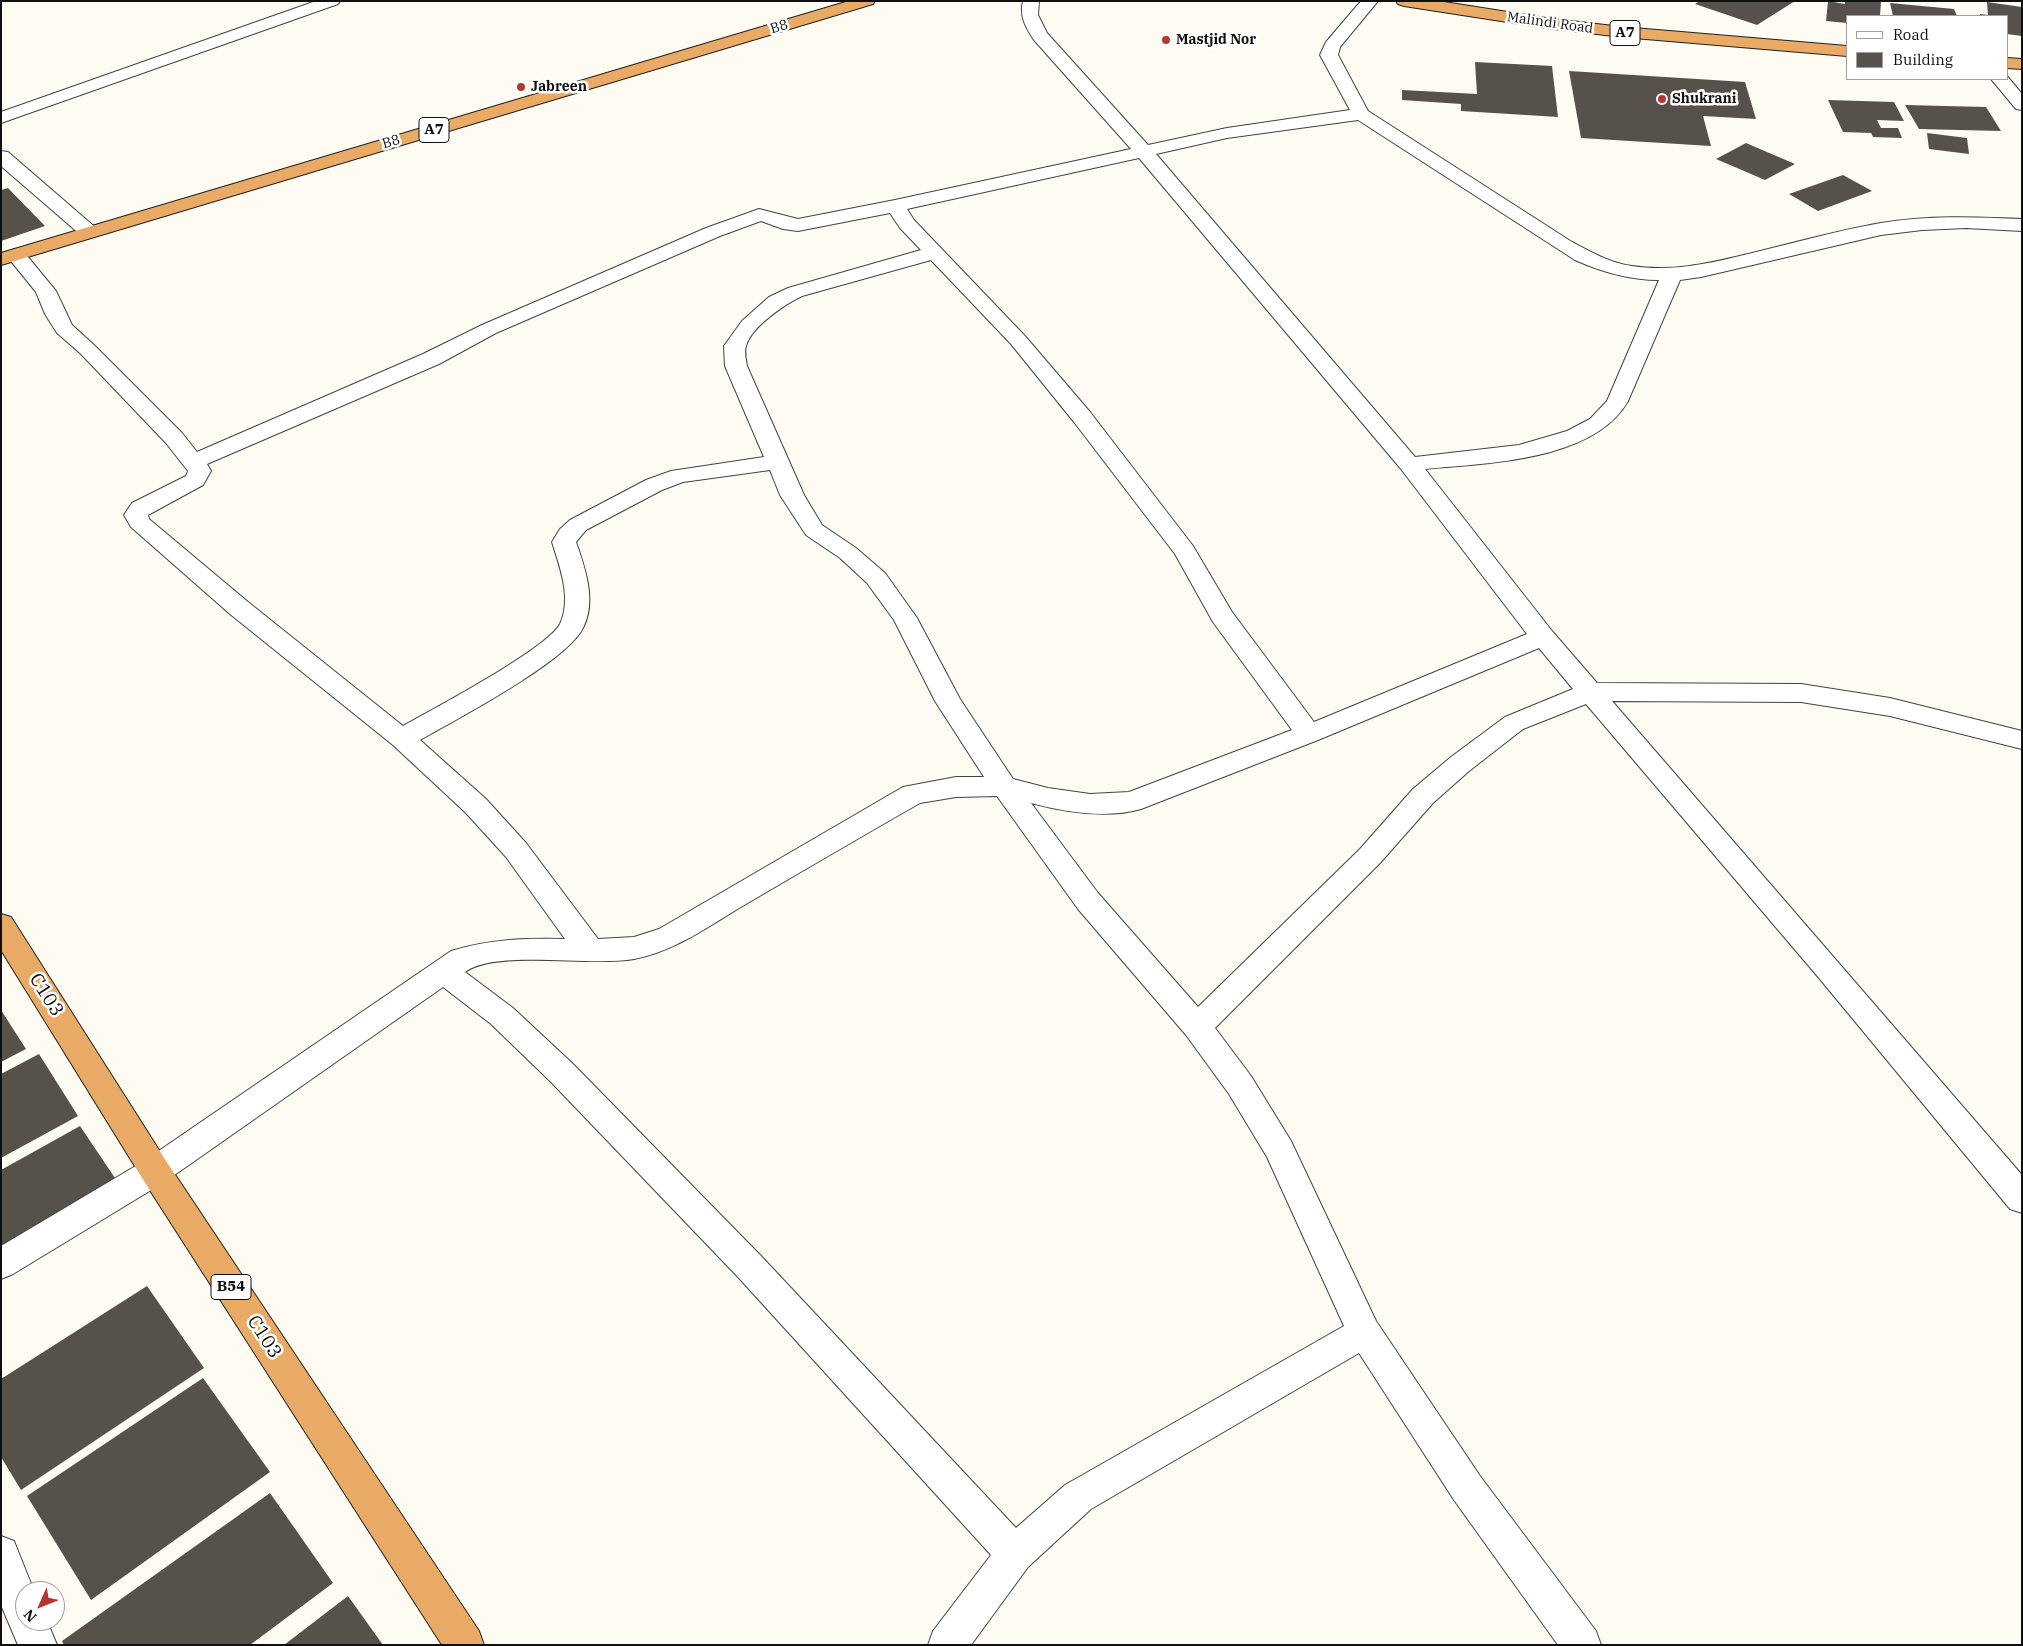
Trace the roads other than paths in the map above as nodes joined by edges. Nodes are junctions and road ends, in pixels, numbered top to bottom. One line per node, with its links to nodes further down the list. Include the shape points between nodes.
1 (332, 1): 12 (street)
2 (867, 1): 17 (highway, B8 / A7)
3 (1031, 1): 13 (street, via 1028,7 1031,22 1040,36)
4 (1370, 1): 11 (street, via 1332,46 1329,55)
5 (1404, 1): 6 (highway, Malindi Road / A7, via 1622,32)
6 (1846, 51)
7 (2008, 63): 8 (highway)
8 (2022, 64)
9 (2001, 80): 10 (street)
10 (2022, 105)
11 (1361, 114): 13 (street, via 1227,133); 20 (street, via 1584,258 1618,270)
12 (1, 118)
13 (1144, 152): 15 (street); 23 (street)
14 (1, 156): 17 (street)
15 (895, 206): 18 (street, via 906,224); 21 (street, via 798,226 759,215 506,322 431,359)
16 (2022, 225): 20 (street, via 1966,222 1881,229)
17 (89, 232): 19 (highway, B8 / A7)
18 (934, 253): 22 (street, via 795,292 776,301 749,325 735,346 736,366); 26 (street, via 1018,340 1143,495 1185,551 1222,616)
19 (9, 257): 21 (street, via 46,291 64,329 161,424)
20 (1671, 276): 23 (street, via 1648,335 1613,409 1598,424 1577,436 1529,450)
21 (193, 462): 27 (street, via 200,471 195,480 146,503 136,515 139,522)
22 (778, 462): 27 (street, via 679,476 654,485 578,525 564,542 576,578 577,602 570,630 520,668); 29 (street, via 792,495 814,530 864,565 905,618 948,701)
23 (1409, 464): 24 (street)
24 (1543, 638): 25 (street); 26 (street)
25 (1590, 692): 28 (street, via 1801,693 1890,708); 33 (street, via 1514,723 1460,764 1423,796 1370,856); 35 (street)
26 (1310, 734): 29 (street, via 1131,802 1090,804 1048,798)
27 (402, 739): 31 (street, via 476,806 516,850)
28 (2022, 740)
29 (1004, 786): 31 (street, via 956,787 913,794 669,937 634,948); 33 (street, via 1088,901)
30 (1, 926): 34 (highway, C103 / B54)
31 (590, 951): 32 (street, via 519,949 490,952 461,959)
32 (443, 971): 34 (street); 39 (street, via 502,1016 568,1080 750,1267)
33 (1198, 1027): 37 (street, via 1240,1085 1280,1150)
34 (155, 1171): 36 (street); 43 (highway, C103 / B54)
35 (2022, 1199)
36 (1, 1264)
37 (1364, 1332): 39 (street, via 1078,1497); 45 (street, via 1467,1488)
38 (1, 1554): 40 (street)
39 (1015, 1554): 44 (street)
40 (15, 1591)
41 (32, 1631): 42 (street)
42 (38, 1645)
43 (465, 1645)
44 (947, 1645)
45 (1582, 1645)

